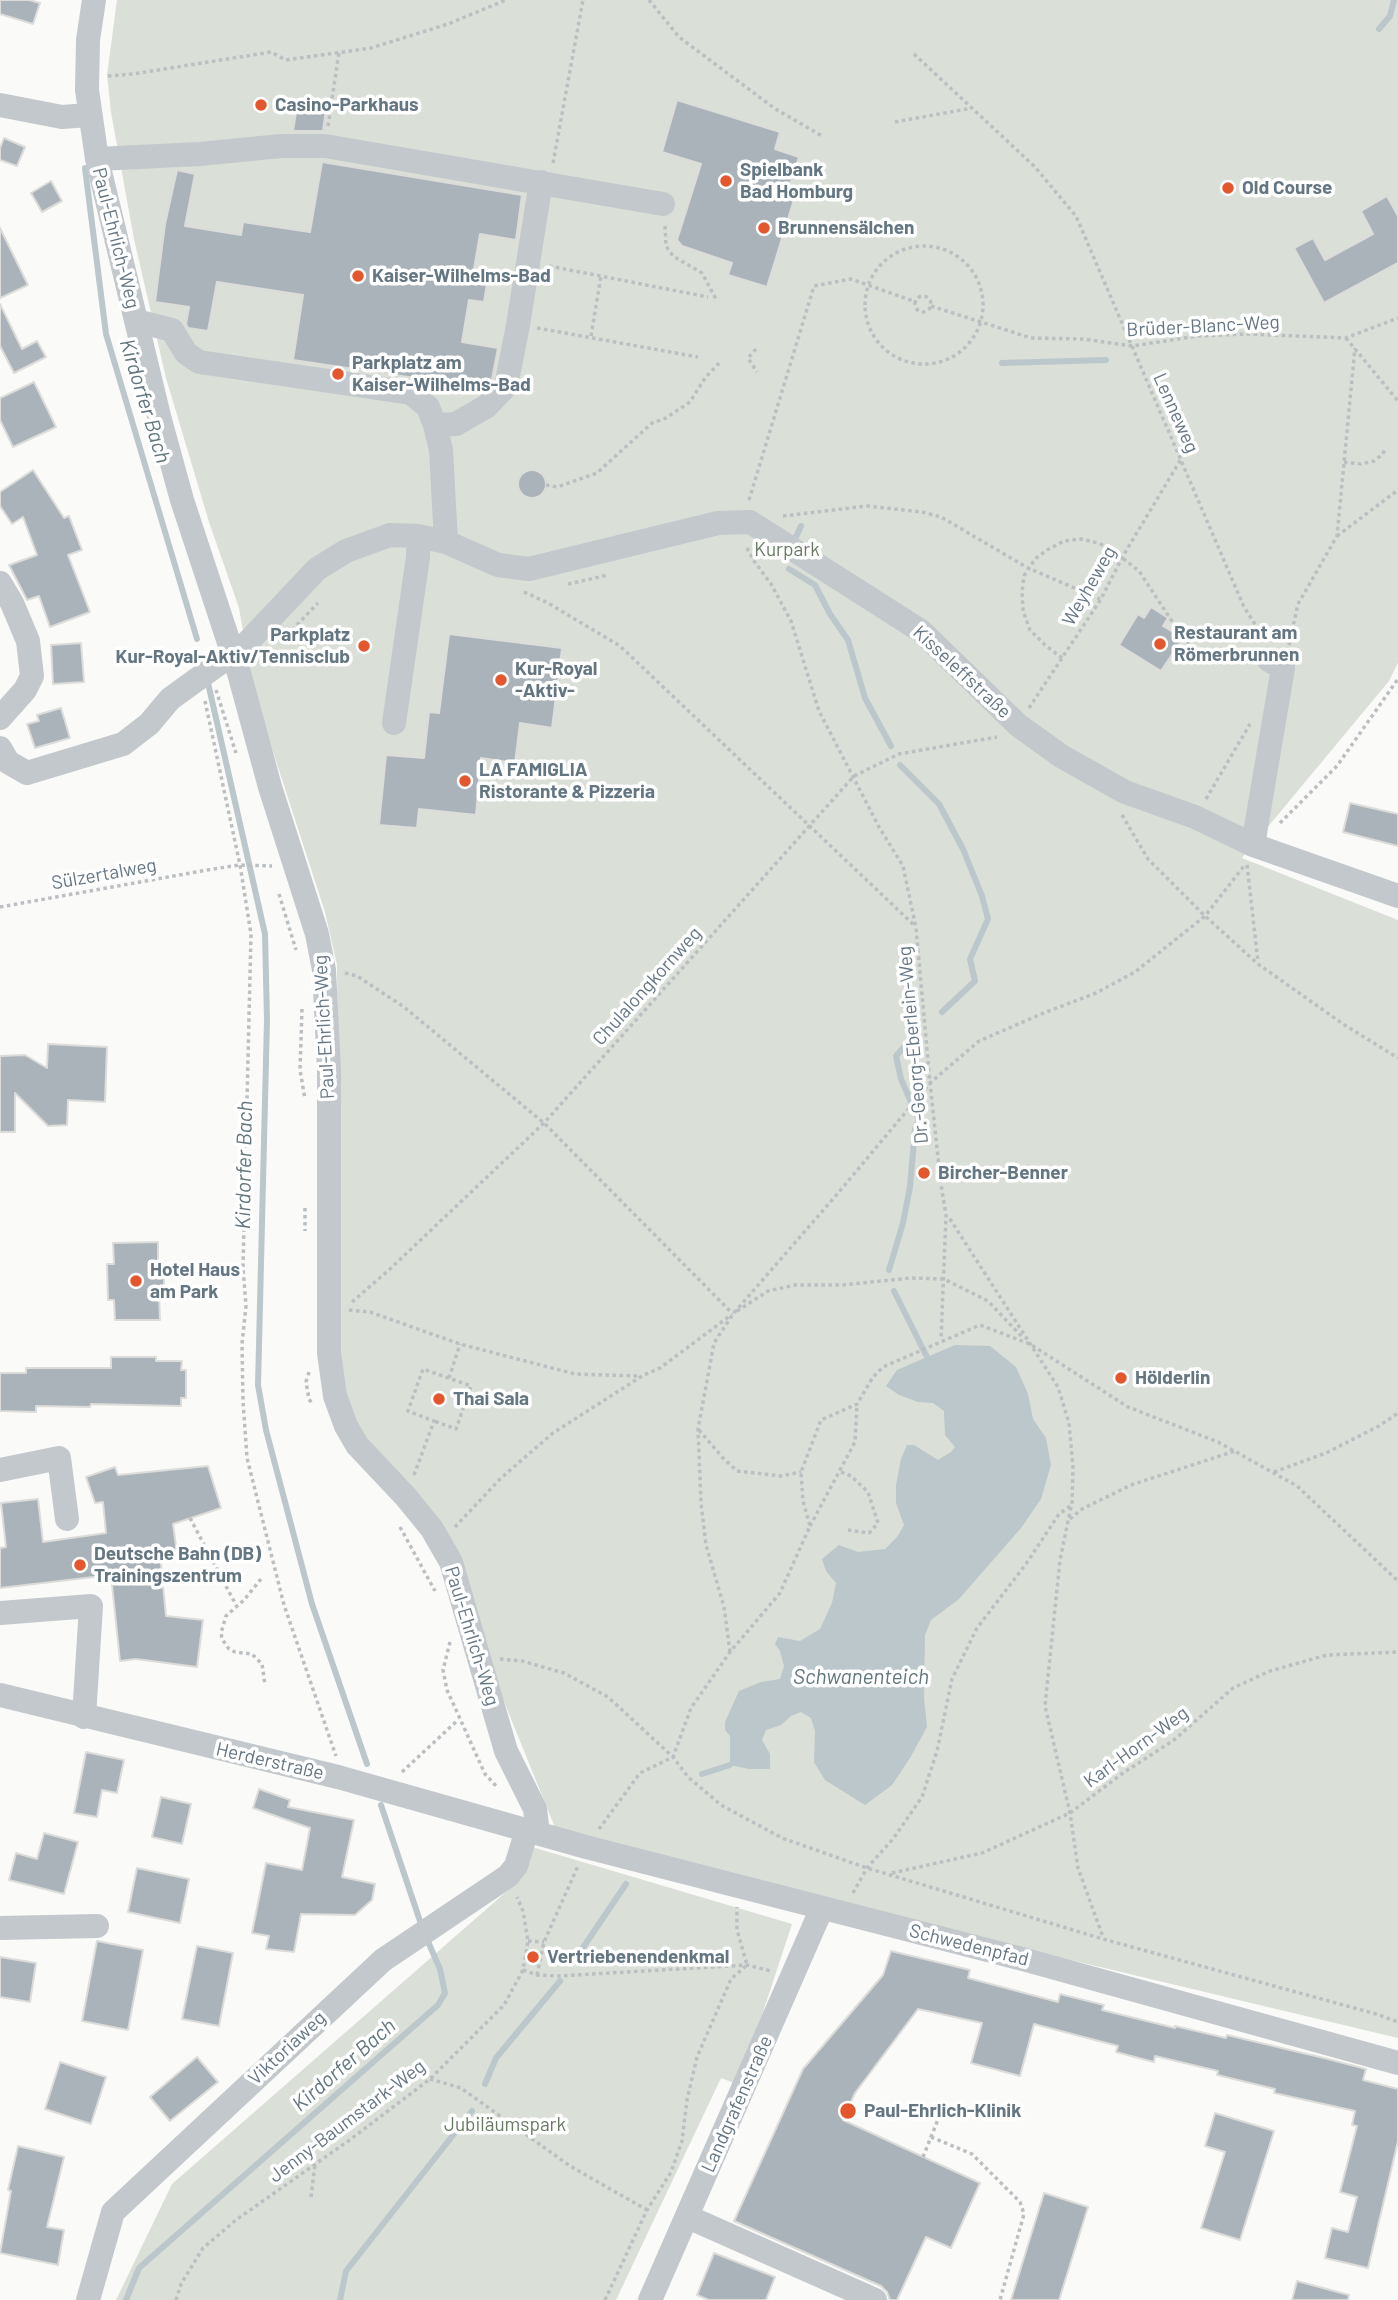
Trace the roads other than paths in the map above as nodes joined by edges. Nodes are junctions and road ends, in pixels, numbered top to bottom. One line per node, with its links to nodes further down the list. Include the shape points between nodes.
1 (94, 0): 3 (street, Paul-Ehrlich-Weg, via 88,40)
2 (0, 105): 3 (street, via 62,117)
3 (89, 115): 4 (street, Paul-Ehrlich-Weg)
4 (97, 159): 5 (street, via 325,146); 7 (street, Paul-Ehrlich-Weg)
5 (541, 182): 6 (street); 8 (street, via 506,386 487,406 456,425)
6 (663, 204)
7 (137, 321): 8 (street, via 172,330 186,353 199,362 411,393 428,407); 12 (street, Paul-Ehrlich-Weg, via 182,500)
8 (435, 425): 10 (street, via 441,450)
9 (418, 536): 10 (street); 12 (street, via 390,535 346,551 317,569); 15 (street)
10 (446, 542): 17 (street, Kisseleffstraße, via 498,565 529,569 718,523 749,530 921,631 1008,731 1125,792 1195,817)
11 (0, 583): 14 (street, via 28,641 32,676)
12 (233, 654): 16 (street, via 170,699 141,732 118,747 27,773); 24 (street, Paul-Ehrlich-Weg, via 324,970 329,1069 329,1353 338,1408 357,1446 400,1507 441,1543 451,1562 506,1751 536,1810)
13 (1276, 664): 17 (street)
14 (0, 718)
15 (394, 723)
16 (3, 759)
17 (1251, 854): 18 (street, Kisseleffstraße)
18 (1398, 896)
19 (0, 1470): 20 (street, via 59,1458)
20 (67, 1519)
21 (0, 1613): 23 (street, via 92,1606)
22 (0, 1695): 23 (street, Herderstraße)
23 (84, 1717): 24 (street, Herderstraße, via 338,1777)
24 (533, 1832): 25 (street, Schwedenpfad); 30 (street, Viktoriaweg, via 508,1876 383,1960 113,2212)
25 (832, 1910): 28 (street, Schwedenpfad); 29 (street, Landgrafenstraße)
26 (97, 1926): 27 (street)
27 (0, 1928)
28 (1398, 2063)
29 (688, 2217): 31 (street, Landgrafenstraße); 32 (street)
30 (88, 2300)
31 (650, 2300)
32 (875, 2300)

